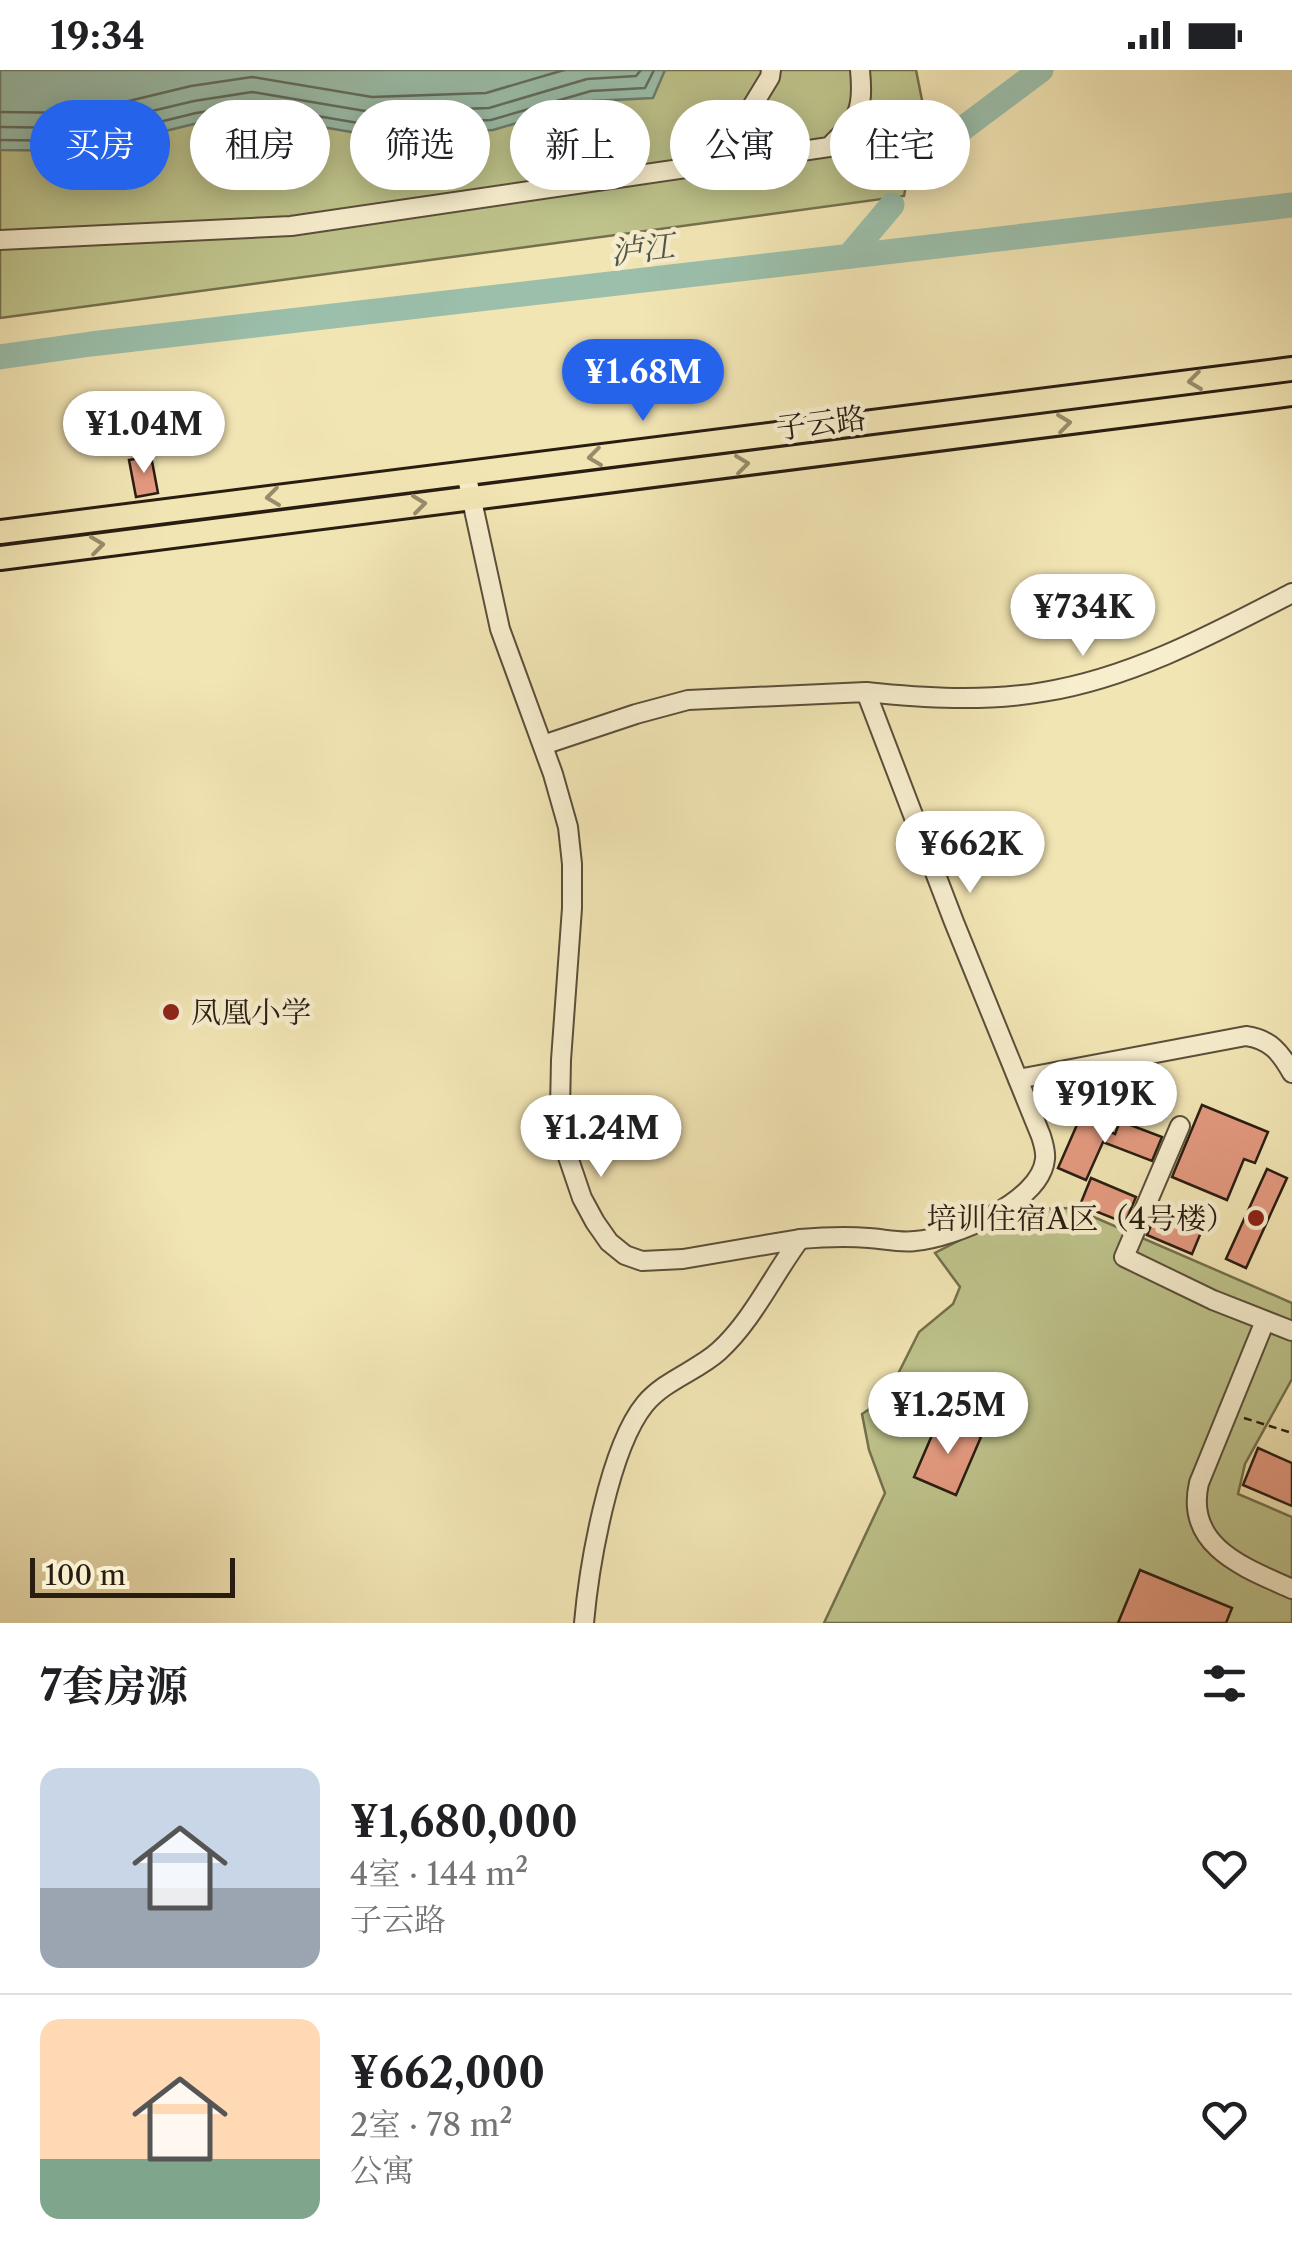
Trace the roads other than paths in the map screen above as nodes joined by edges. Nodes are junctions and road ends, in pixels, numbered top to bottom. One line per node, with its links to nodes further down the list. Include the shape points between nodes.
1 (771, 70): 3 (street)
2 (860, 70): 4 (street, via 863,100 852,124 829,147)
3 (756, 100)
4 (810, 150)
5 (670, 170): 6 (street, via 291,226)
6 (0, 240)
7 (1292, 369): 9 (main road, 子云路, one-way to 9)
8 (1292, 394): 10 (main road, 子云路, one-way to 8)
9 (466, 473): 10 (street); 11 (main road, 子云路, one-way to 11)
10 (472, 498): 12 (main road, 子云路, one-way to 10); 15 (street, via 500,630)
11 (0, 532)
12 (0, 558)
13 (1292, 593): 14 (street, via 1170,653 1068,688 980,698)
14 (866, 692): 15 (street, via 688,700); 17 (street)
15 (543, 745): 19 (street, via 572,864 562,1130 589,1212 617,1249 649,1262)
16 (1292, 1073): 17 (street, via 1272,1045 1246,1036)
17 (1018, 1079): 19 (street, via 1045,1159 1020,1196 967,1227 928,1240)
18 (1180, 1126): 20 (street, via 1124,1257)
19 (800, 1239): 23 (street, via 732,1338 659,1390 637,1415 601,1518)
20 (1265, 1322): 21 (street); 22 (street, via 1196,1505 1206,1535 1227,1556)
21 (1292, 1331)
22 (1292, 1588)
23 (584, 1623)

